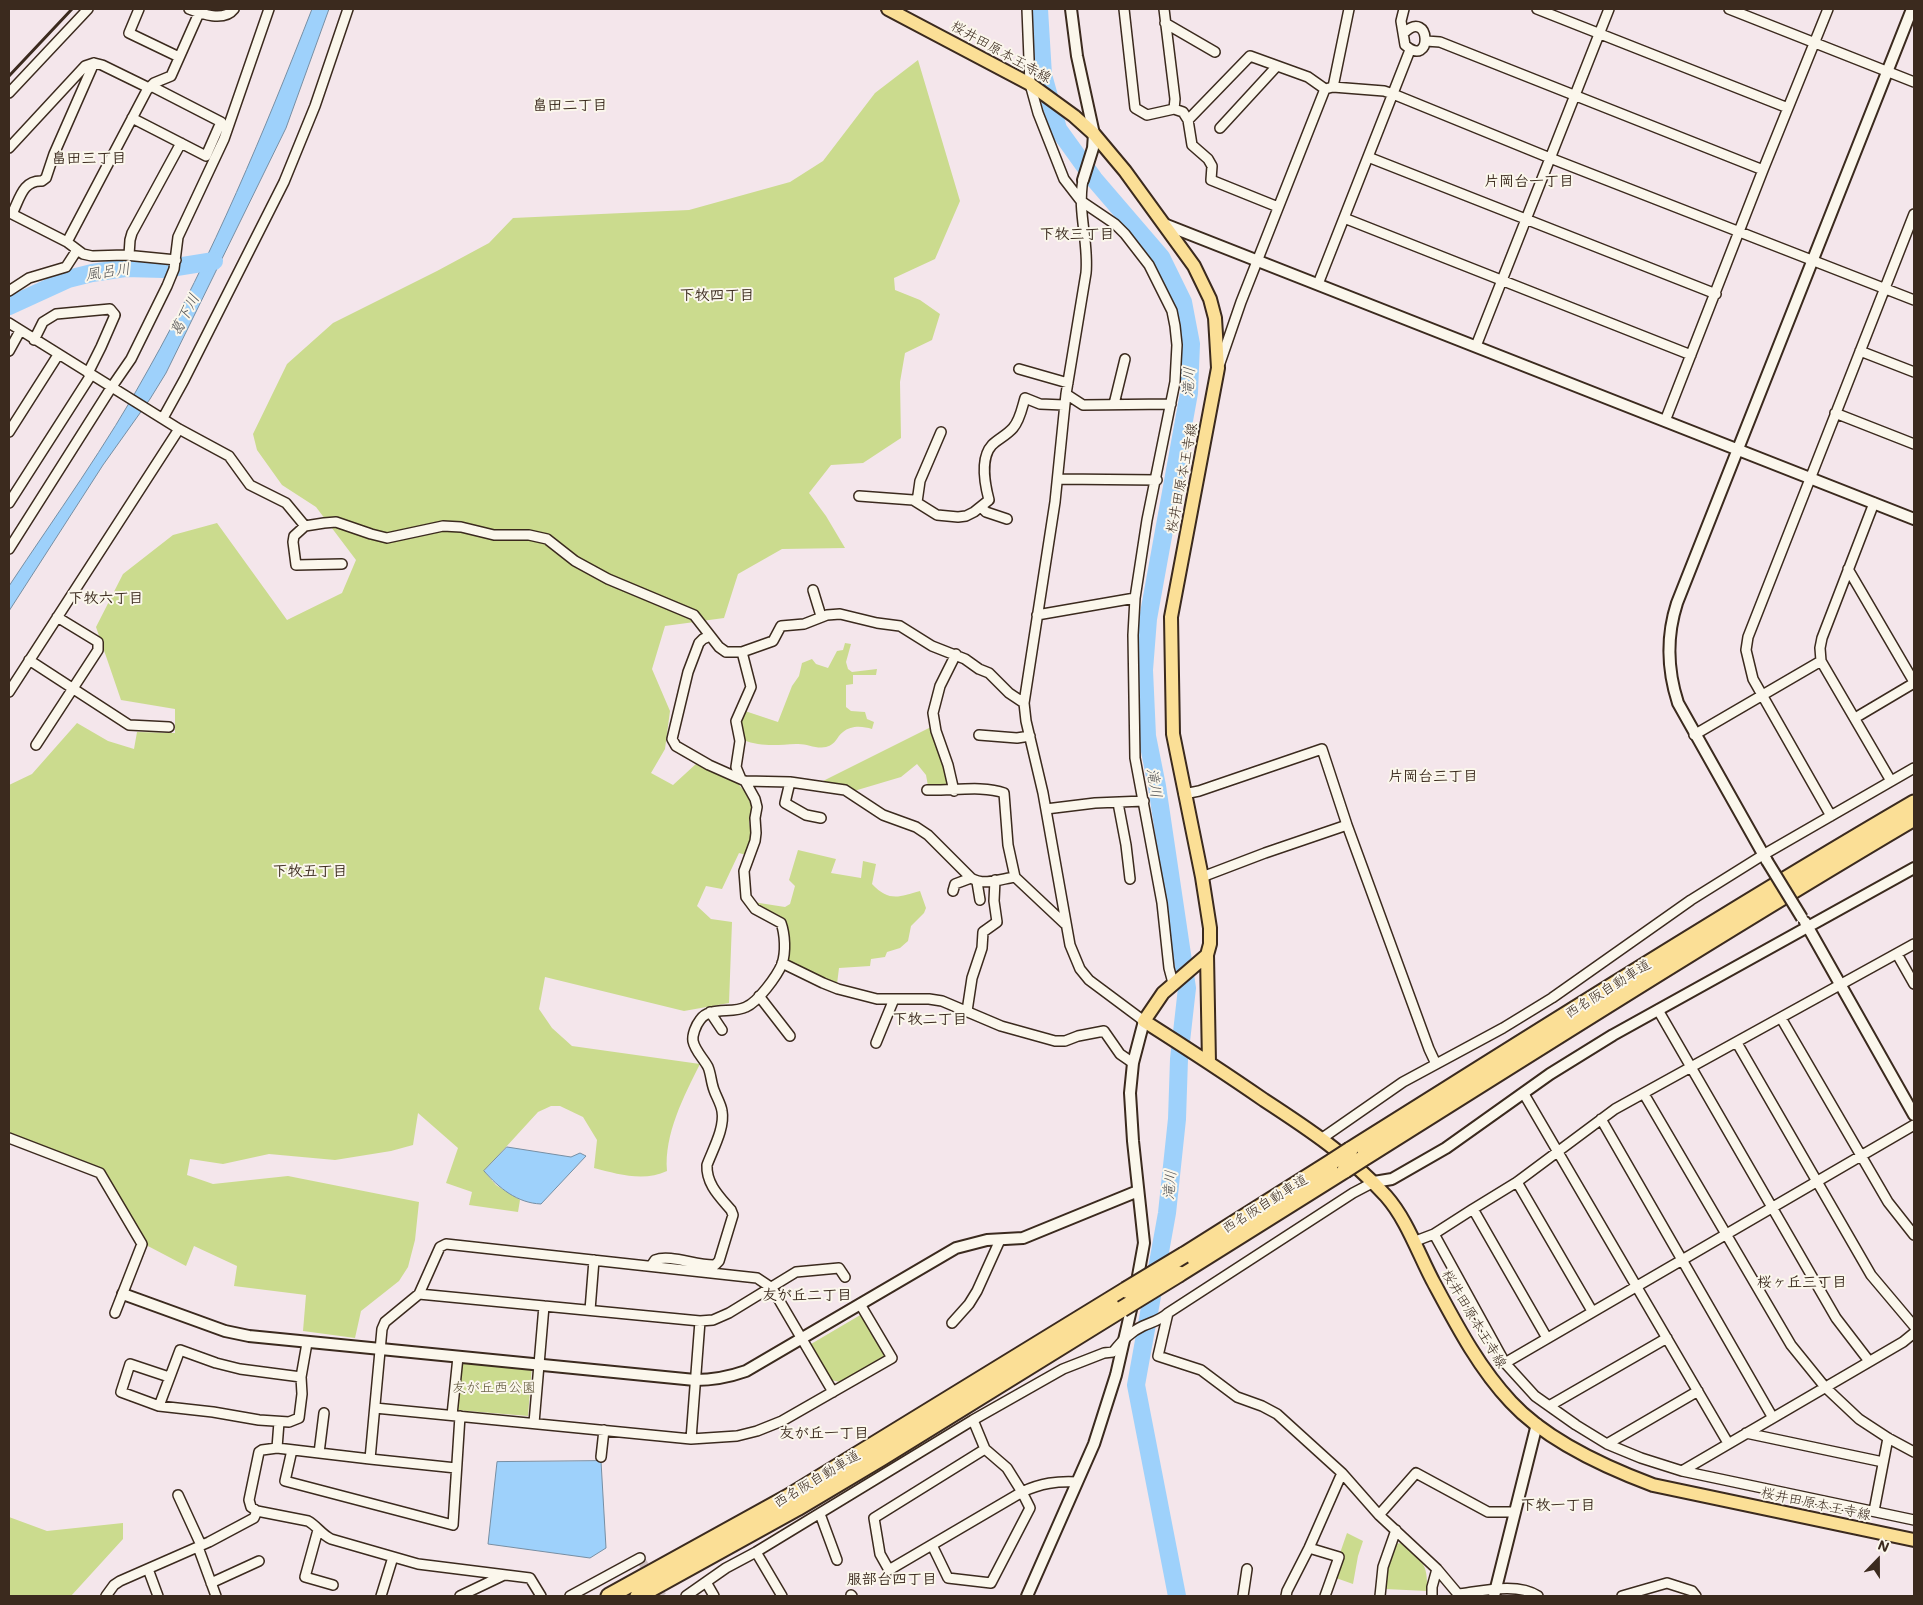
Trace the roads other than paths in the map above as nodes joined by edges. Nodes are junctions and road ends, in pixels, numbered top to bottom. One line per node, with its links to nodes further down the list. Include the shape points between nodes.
1 (88, 9): 35 (street)
2 (139, 9): 27 (street, via 129,33)
3 (189, 9): 19 (street)
4 (234, 9): 19 (street, via 224,16)
5 (269, 9): 61 (street, via 224,139 178,237)
6 (348, 9): 90 (street, via 315,106 284,182)
7 (888, 9): 32 (main road, 桜井田原本王寺線)
8 (1027, 9): 32 (street)
9 (1070, 9): 43 (street)
10 (1124, 9): 39 (street, via 1135,108 1147,116)
11 (1164, 9): 20 (street)
12 (1349, 9): 34 (street)
13 (1404, 9): 21 (street, via 1401,21)
14 (1537, 9): 22 (street)
15 (1609, 9): 22 (street)
16 (1729, 9): 24 (street)
17 (1828, 9): 24 (street)
18 (1912, 9): 30 (street)
19 (199, 13): 27 (street)
20 (1166, 23): 26 (street); 39 (street)
21 (1404, 33): 23 (street, via 1415,27 1422,29); 25 (street, via 1405,46)
22 (1599, 34): 37 (street); 38 (street)
23 (1426, 41): 25 (street, via 1423,47); 37 (street, via 1440,42)
24 (1815, 43): 30 (street); 38 (street)
25 (1410, 50): 36 (street)
26 (1215, 52)
27 (179, 57): 33 (street, via 171,76)
28 (94, 63): 33 (street); 45 (street, via 85,66); 58 (street, via 46,178 28,184 12,214)
29 (1277, 66): 34 (street); 41 (street, via 1250,56); 42 (street)
30 (1887, 72): 31 (street); 63 (street)
31 (1914, 82)
32 (1034, 86): 43 (main road, 桜井田原本王寺線); 50 (street, via 1038,113 1064,179)
33 (150, 87): 40 (street); 44 (street, via 221,122 206,156)
34 (1328, 88): 36 (street); 51 (street)
35 (9, 93)
36 (1392, 94): 46 (street); 47 (street)
37 (1575, 95): 47 (street); 48 (street)
38 (1788, 108): 48 (street)
39 (1174, 109): 41 (street, via 1183,112)
40 (132, 118): 44 (street); 58 (street)
41 (1188, 120): 51 (street, via 1192,145 1212,166 1210,180)
42 (1220, 128)
43 (1094, 134): 49 (street); 55 (main road, 桜井田原本王寺線)
44 (181, 143): 60 (street, via 132,233)
45 (9, 148)
46 (1368, 157): 53 (street); 54 (street)
47 (1550, 158): 54 (street); 57 (street)
48 (1763, 170): 57 (street)
49 (1083, 180): 50 (street)
50 (1081, 201): 83 (street, via 1087,258); 87 (street, via 1125,234 1149,266 1165,295 1172,311 1177,345)
51 (1278, 207): 62 (street)
52 (1914, 214): 56 (street)
53 (1344, 218): 64 (street); 65 (street)
54 (1527, 219): 64 (street); 68 (street)
55 (1164, 224): 62 (street); 79 (main road, 桜井田原本王寺線, via 1194,266 1210,299 1216,318)
56 (1912, 228): 66 (street)
57 (1739, 233): 63 (street); 68 (street)
58 (67, 242): 59 (street)
59 (76, 250): 60 (street, via 92,256); 67 (street, via 66,267 30,278)
60 (129, 255): 61 (street)
61 (176, 260): 84 (street, via 167,286 131,359)
62 (1258, 260): 65 (street); 79 (street)
63 (1812, 260): 66 (street); 96 (street)
64 (1502, 281): 73 (street); 77 (street)
65 (1318, 284): 73 (street)
66 (1885, 288): 69 (street); 74 (street)
67 (9, 291)
68 (1716, 294): 77 (street)
69 (1914, 300)
70 (9, 323): 71 (street)
71 (20, 331): 72 (street); 75 (street)
72 (34, 340): 76 (street); 82 (street, via 43,322 56,314 110,309 115,315)
73 (1476, 346): 91 (street)
74 (1860, 351): 81 (street); 89 (street)
75 (9, 352)
76 (58, 355): 82 (street); 93 (street)
77 (1692, 355): 91 (street)
78 (1125, 360): 86 (street)
79 (1218, 368): 138 (main road, 桜井田原本王寺線, via 1171,617 1173,734)
80 (1019, 369): 83 (street)
81 (1914, 372)
82 (89, 374): 84 (street); 102 (street)
83 (1068, 383): 85 (street)
84 (111, 388): 90 (street); 108 (street)
85 (1066, 394): 86 (street, via 1083,405); 88 (street)
86 (1114, 404): 87 (street)
87 (1171, 404): 99 (street)
88 (1064, 406): 98 (street); 104 (street, via 1040,404 1025,398 1018,421 988,450 985,463 989,500)
89 (1835, 413): 95 (street); 97 (street)
90 (163, 418): 92 (street)
91 (1665, 421): 96 (street)
92 (179, 429): 107 (street, via 229,456 250,485 286,504); 115 (street)
93 (9, 432)
94 (941, 432): 101 (street, via 920,480)
95 (1914, 444)
96 (1738, 450): 97 (street); 129 (street, via 1677,602 1670,630 1668,660 1673,689)
97 (1809, 478): 103 (street); 124 (street, via 1748,637 1746,650 1752,679)
98 (1058, 479): 99 (street); 113 (street)
99 (1156, 480): 112 (street)
100 (859, 496): 101 (street)
101 (917, 502): 104 (street, via 943,517 966,516)
102 (9, 503)
103 (1874, 503): 106 (street); 110 (street)
104 (981, 507): 105 (street)
105 (1007, 519)
106 (1914, 519)
107 (305, 526): 109 (street, via 292,542 296,565); 116 (street, via 336,522 387,538 443,526 494,535 538,536 608,579 694,615)
108 (9, 549)
109 (342, 564)
110 (1848, 569): 120 (street, via 1822,638); 121 (street)
111 (813, 590): 114 (street)
112 (1134, 598): 113 (street); 139 (street, via 1134,744)
113 (1037, 615): 125 (street)
114 (821, 616): 117 (street, via 804,624 781,626 773,641); 118 (street, via 840,614 900,626 932,646)
115 (57, 617): 119 (street); 122 (street, via 98,642 98,650)
116 (710, 636): 117 (street, via 726,652); 133 (street, via 699,643 688,672 673,743 709,766)
117 (742, 652): 133 (street, via 751,687 736,721 740,741 736,767)
118 (956, 654): 125 (street, via 993,676 1009,694); 137 (street, via 940,686 933,714)
119 (29, 660): 122 (street); 123 (street)
120 (1821, 661): 124 (street); 126 (street)
121 (1914, 683): 126 (street)
122 (73, 689): 127 (street, via 129,726); 131 (street)
123 (9, 692)
124 (1763, 696): 129 (street); 143 (street)
125 (1024, 703): 130 (street)
126 (1855, 718): 134 (street)
127 (169, 727)
128 (979, 735): 130 (street)
129 (1694, 735): 147 (street)
130 (1030, 736): 142 (street)
131 (36, 745)
132 (1914, 768): 134 (street)
133 (743, 780): 135 (street); 161 (street, via 757,807 755,841 744,871 746,897 755,910 781,923 784,930)
134 (1891, 781): 143 (street)
135 (790, 782): 144 (street, via 785,803 806,816); 152 (street, via 852,793 883,815 916,827)
136 (927, 790): 137 (street)
137 (954, 791): 149 (street, via 983,789 1004,793 1008,845)
138 (1184, 794): 146 (street, via 1322,749); 150 (main road, 桜井田原本王寺線)
139 (1144, 801): 140 (street); 162 (street)
140 (1118, 803): 142 (street); 151 (street)
141 (1914, 803): 188 (highway, 西名阪自動車道, via 1615,984)
142 (1046, 809): 156 (street)
143 (1831, 816): 147 (street)
144 (821, 818)
145 (1914, 818): 188 (highway, 西名阪自動車道)
146 (1347, 825): 150 (street); 178 (street)
147 (1765, 858): 157 (street, bridge); 178 (street, via 1691,900 1544,1003)
148 (1914, 868): 157 (street)
149 (1015, 877): 153 (street); 156 (street)
150 (1202, 877): 160 (main road, 桜井田原本王寺線, via 1210,928)
151 (1130, 879)
152 (974, 880): 153 (street); 154 (street, via 955,884); 155 (street)
153 (995, 880): 168 (street, via 997,922 981,937 982,948 972,978)
154 (953, 891)
155 (980, 900)
156 (1065, 924): 171 (street, via 1080,969 1089,980)
157 (1808, 927): 164 (street); 167 (street)
158 (1914, 944): 159 (street)
159 (1897, 954): 163 (street); 164 (street)
160 (1203, 960): 162 (main road); 176 (main road, 桜井田原本王寺線)
161 (782, 963): 165 (street); 166 (street, via 838,989 877,999)
162 (1173, 983): 171 (main road)
163 (1914, 984)
164 (1840, 985): 170 (street); 182 (street)
165 (759, 996): 169 (street, via 746,1007); 173 (street)
166 (894, 999): 168 (street, via 942,1000); 174 (street)
167 (1658, 1010): 179 (street); 180 (street, via 1550,1074)
168 (967, 1011): 177 (street, via 1001,1026 1054,1041 1104,1031 1120,1054)
169 (710, 1012): 172 (street); 204 (street, via 700,1020 693,1041 709,1069 722,1110 722,1121 706,1172 709,1182 733,1215 716,1265 664,1258 655,1260)
170 (1781, 1018): 175 (street); 189 (street)
171 (1144, 1021): 176 (main road, 桜井田原本王寺線); 177 (street)
172 (722, 1030)
173 (790, 1036)
174 (876, 1043)
175 (1737, 1043): 179 (street); 191 (street)
176 (1209, 1063): 186 (main road, 桜井田原本王寺線)
177 (1133, 1064): 194 (street, via 1130,1093)
178 (1436, 1064): 186 (street, via 1403,1082)
179 (1690, 1068): 181 (street); 195 (street)
180 (1524, 1094): 187 (street); 192 (street, via 1446,1148 1392,1179)
181 (1644, 1094): 183 (street); 198 (street)
182 (1914, 1115)
183 (1601, 1119): 187 (street); 203 (street)
184 (1914, 1125): 189 (street)
185 (9, 1138): 208 (street, via 100,1173 142,1244)
186 (1321, 1139): 192 (main road, 桜井田原本王寺線)
187 (1558, 1150): 193 (street); 206 (street)
188 (1356, 1155): 190 (highway, 西名阪自動車道, bridge)
189 (1862, 1156): 191 (street); 199 (street, via 1888,1202)
190 (1339, 1166): 298 (highway, 西名阪自動車道, bridge, via 1184,1255 790,1496); 299 (highway, 西名阪自動車道, bridge, via 1179,1274 881,1458)
191 (1816, 1181): 195 (street); 218 (street, via 1871,1275)
192 (1374, 1182): 201 (main road, 桜井田原本王寺線, via 1388,1198); 215 (street)
193 (1517, 1182): 196 (street); 213 (street)
194 (1138, 1191): 200 (street, via 1022,1238); 220 (street, via 1144,1243)
195 (1772, 1208): 198 (street); 227 (street, via 1836,1318)
196 (1473, 1209): 197 (street); 222 (street)
197 (1434, 1234): 201 (street); 228 (street)
198 (1727, 1234): 203 (street); 233 (street, via 1791,1345)
199 (1914, 1235)
200 (1000, 1240): 210 (street, via 956,1248); 217 (street, via 977,1291)
201 (1413, 1242): 245 (main road, 桜井田原本王寺線, via 1484,1369 1512,1403)
202 (594, 1260): 204 (street); 209 (street, via 446,1244 440,1247); 212 (street)
203 (1682, 1260): 206 (street); 241 (street)
204 (650, 1266): 207 (street, via 757,1278)
205 (845, 1277): 207 (street, via 838,1268 796,1272)
206 (1637, 1285): 213 (street); 223 (street)
207 (772, 1288): 216 (street, via 729,1313); 221 (street)
208 (123, 1294): 214 (street); 224 (street, via 233,1333)
209 (419, 1294): 211 (street); 225 (street, via 385,1322)
210 (860, 1304): 221 (street); 235 (street, via 892,1358)
211 (544, 1306): 212 (street); 229 (street)
212 (590, 1310): 216 (street)
213 (1592, 1311): 222 (street)
214 (115, 1313)
215 (1165, 1316): 220 (street); 262 (street, via 1158,1356 1201,1370 1237,1397 1277,1414)
216 (700, 1321): 232 (street)
217 (952, 1323)
218 (1914, 1326)
219 (1914, 1334): 227 (street)
220 (1126, 1336): 242 (street, via 1113,1352 1063,1369); 263 (street, via 1110,1397)
221 (803, 1338): 232 (street, via 746,1371 722,1378); 235 (street)
222 (1547, 1338): 228 (street)
223 (1667, 1338): 234 (street); 237 (street)
224 (307, 1343): 225 (street); 231 (street)
225 (380, 1350): 226 (street); 238 (street)
226 (458, 1357): 229 (street); 240 (street)
227 (1869, 1361): 233 (street)
228 (1505, 1362): 237 (street, via 1535,1396)
229 (539, 1365): 232 (street); 244 (street)
230 (169, 1377): 231 (street, via 180,1350 216,1364); 236 (street); 236 (street, via 130,1364 121,1392)
231 (301, 1377): 243 (street, via 299,1418)
232 (695, 1380): 248 (street)
233 (1825, 1387): 241 (street); 249 (street, via 1859,1419)
234 (1698, 1390): 250 (street); 251 (street)
235 (834, 1392): 248 (street, via 757,1431 730,1437)
236 (159, 1406): 243 (street)
237 (1549, 1406): 251 (street)
238 (374, 1408): 240 (street); 258 (street)
239 (324, 1414): 256 (street)
240 (456, 1416): 244 (street); 260 (street)
241 (1773, 1418): 247 (street)
242 (973, 1420): 253 (street); 269 (street)
243 (279, 1422): 252 (street)
244 (534, 1423): 246 (street)
245 (1537, 1424): 268 (street); 274 (main road, 桜井田原本王寺線, via 1612,1470 1653,1485)
246 (604, 1430): 248 (street); 257 (street)
247 (1746, 1433): 250 (street); 259 (street)
248 (691, 1438)
249 (1888, 1438): 255 (street); 259 (street)
250 (1728, 1443): 261 (street)
251 (1607, 1444): 261 (street)
252 (277, 1448): 254 (street); 266 (street, via 260,1452 249,1500)
253 (985, 1449): 264 (street, via 1007,1468); 275 (street, via 874,1518 880,1554 890,1570)
254 (292, 1450): 256 (street); 260 (street, via 285,1482 453,1525)
255 (1914, 1452)
256 (319, 1454): 258 (street)
257 (601, 1457)
258 (370, 1459): 260 (street)
259 (1882, 1462): 267 (street)
260 (456, 1468)
261 (1682, 1471): 267 (street)
262 (1342, 1473): 270 (street); 277 (street)
263 (1077, 1482): 264 (street, via 1043,1483); 303 (street)
264 (1022, 1492): 275 (street); 275 (street, via 1030,1508 992,1583 948,1578)
265 (178, 1495): 276 (street)
266 (257, 1511): 272 (street, via 308,1521); 276 (street, via 254,1518)
267 (1874, 1511): 271 (street)
268 (1515, 1512): 270 (street, via 1488,1512 1416,1473); 290 (street)
269 (820, 1514): 278 (street); 281 (street)
270 (1379, 1515): 273 (street)
271 (1914, 1520)
272 (318, 1530): 279 (street, via 331,1539); 289 (street, via 305,1577)
273 (1396, 1530): 285 (street); 307 (street, via 1383,1567)
274 (1914, 1540)
275 (932, 1545)
276 (199, 1546): 283 (street); 288 (street)
277 (1309, 1548): 305 (street); 306 (street, via 1339,1557)
278 (756, 1552): 287 (street); 302 (street)
279 (393, 1557): 286 (street, via 418,1564); 294 (street)
280 (640, 1558): 297 (street)
281 (837, 1560)
282 (259, 1561): 288 (street)
283 (148, 1569): 291 (street, via 120,1581); 292 (street)
284 (1247, 1569): 304 (street)
285 (1437, 1570): 290 (street, via 1458,1594); 308 (street)
286 (505, 1575): 295 (street); 296 (street, via 530,1578)
287 (706, 1582): 300 (street); 301 (street)
288 (211, 1583): 293 (street)
289 (333, 1585)
290 (1495, 1593): 309 (street, via 1517,1588)
291 (106, 1596)
292 (158, 1596)
293 (216, 1596)
294 (380, 1596)
295 (460, 1596)
296 (541, 1596)
297 (570, 1596)
298 (609, 1596)
299 (638, 1596)
300 (686, 1596)
301 (714, 1596)
302 (782, 1596)
303 (1027, 1596)
304 (1243, 1596)
305 (1286, 1596)
306 (1325, 1596)
307 (1380, 1596)
308 (1432, 1596)
309 (1538, 1596)
310 (1622, 1596): 311 (street, via 1667,1583 1692,1591)
311 (1696, 1596)

